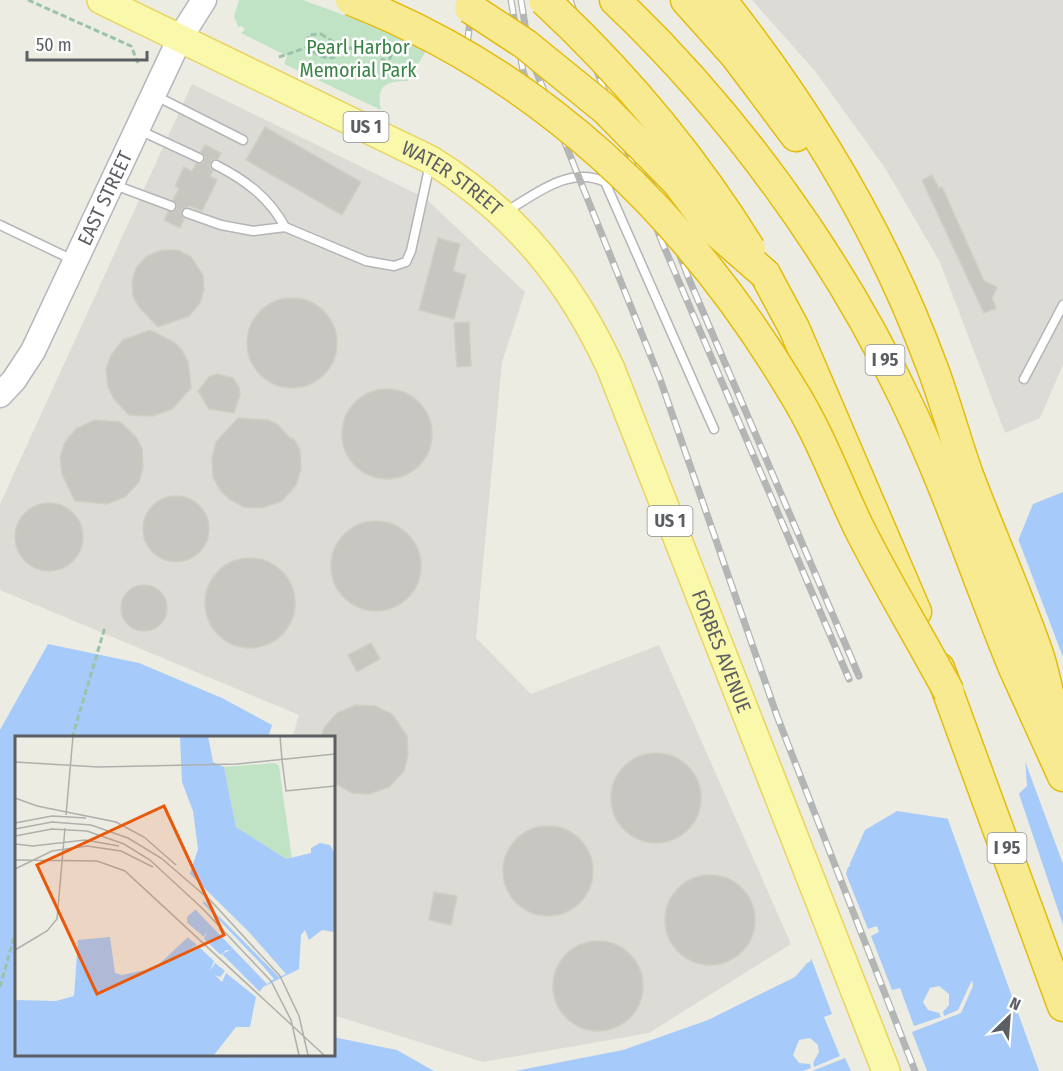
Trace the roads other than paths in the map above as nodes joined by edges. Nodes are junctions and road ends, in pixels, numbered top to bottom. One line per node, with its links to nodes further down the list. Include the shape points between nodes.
1 (100, 0): 9 (main road, WATER STREET / US 1)
2 (204, 0): 9 (main road, EAST STREET)
3 (351, 0): 30 (highway, bridge, via 446,44 520,89 591,144 679,233 725,291 794,392 858,525)
4 (456, 0): 24 (highway, bridge, via 525,44 605,109 677,182 711,227)
5 (544, 0): 24 (highway, I 95, bridge, via 588,42 666,130 703,177)
6 (615, 0): 32 (highway, I 95, via 672,57 747,146 815,243 877,344 929,451 1015,668)
7 (687, 0): 29 (highway, via 754,79 823,178 884,291)
8 (721, 0): 29 (highway, via 798,103 853,196 931,363)
9 (180, 38): 10 (main road, EAST STREET); 14 (main road, WATER STREET / US 1)
10 (154, 94): 11 (main road, EAST STREET); 12 (lane)
11 (138, 129): 13 (lane); 16 (main road, EAST STREET)
12 (243, 140)
13 (199, 158)
14 (431, 160): 19 (main road, WATER STREET / US 1); 21 (lane, via 406,262 394,266 366,261)
15 (216, 165): 21 (lane, via 269,201)
16 (112, 184): 17 (lane); 23 (main road, EAST STREET)
17 (171, 206)
18 (187, 213): 21 (lane, via 253,231)
19 (503, 213): 22 (main road, WATER STREET / US 1); 28 (lane, via 558,181 592,176 605,182)
20 (0, 225): 23 (lane)
21 (285, 227)
22 (532, 245): 34 (main road, FORBES AVENUE / US 1, via 586,318 611,369)
23 (76, 262): 27 (main road, EAST STREET, via 33,351)
24 (765, 274): 30 (highway, I 95, bridge, via 794,328)
25 (1063, 305): 26 (lane)
26 (1024, 379)
27 (0, 395)
28 (714, 429)
29 (967, 472): 31 (highway, via 1039,659)
30 (949, 692): 33 (highway, I 95)
31 (1063, 755)
32 (1063, 776)
33 (1063, 1006)
34 (886, 1071)

